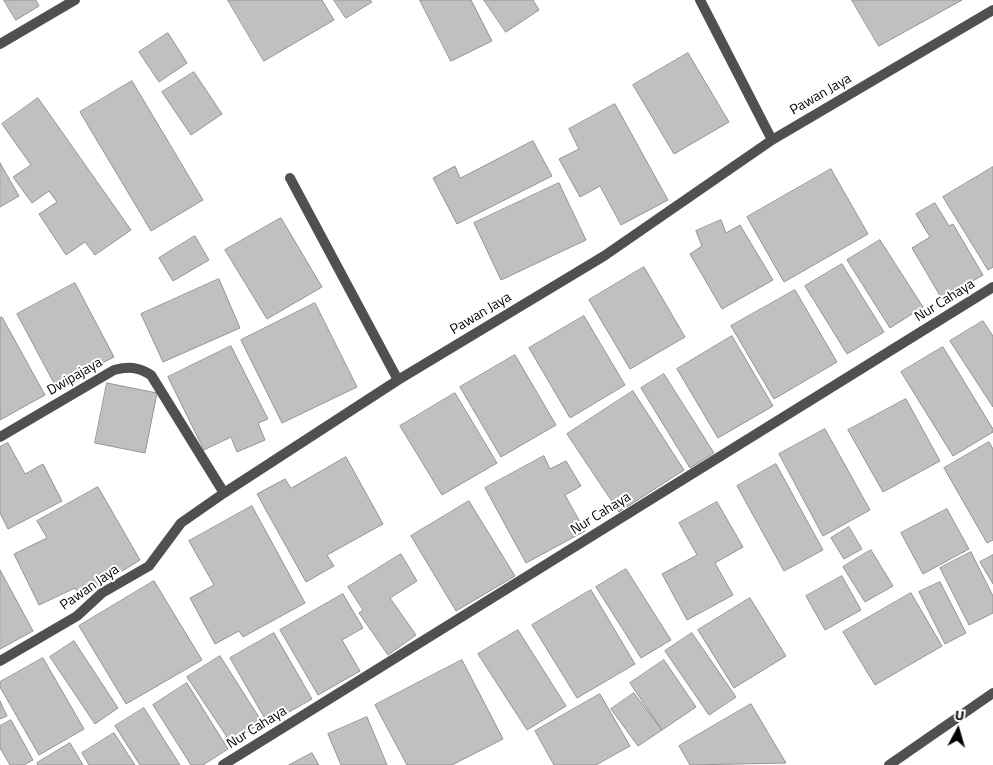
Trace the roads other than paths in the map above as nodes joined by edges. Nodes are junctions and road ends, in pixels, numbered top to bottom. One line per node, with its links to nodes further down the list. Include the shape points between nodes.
1 (75, 0): 4 (street)
2 (700, 0): 5 (street)
3 (993, 10): 5 (street, Pawan Jaya)
4 (0, 44)
5 (772, 140): 8 (street, Pawan Jaya, via 604,256)
6 (290, 178): 8 (street)
7 (993, 287): 13 (street, Nur Cahaya)
8 (398, 380): 10 (street, Pawan Jaya)
9 (0, 437): 10 (street, Dwipajaya, via 114,370 139,368 152,375)
10 (224, 493): 11 (street, Pawan Jaya, via 181,523 149,566 102,593 77,616)
11 (0, 661)
12 (993, 693): 14 (street)
13 (224, 765)
14 (889, 765)

